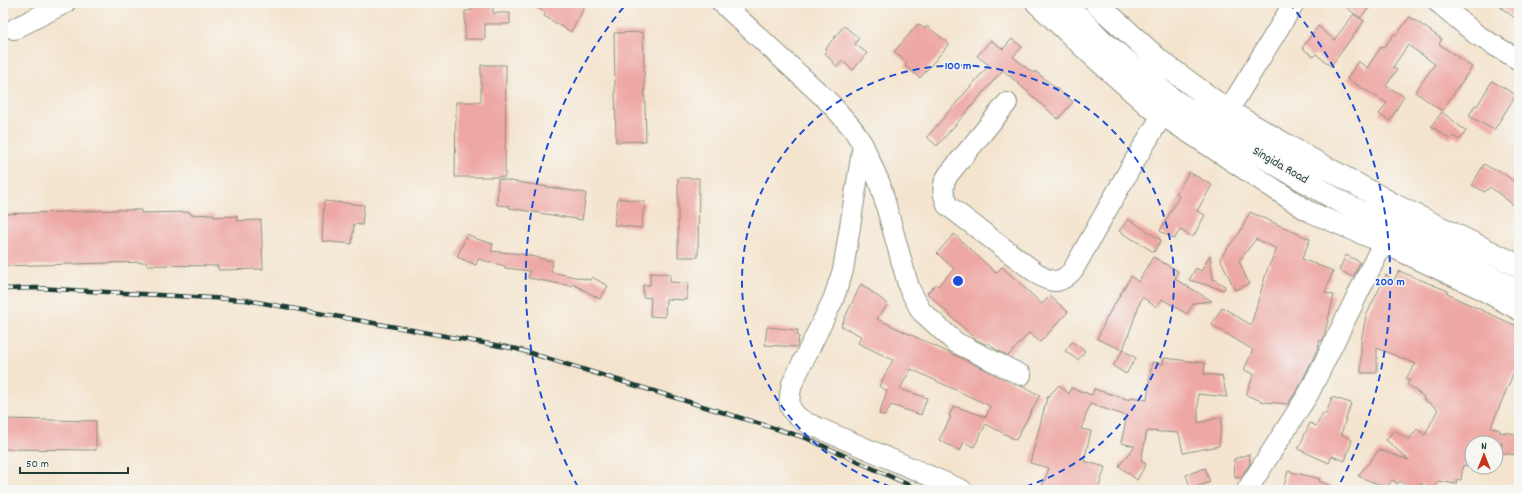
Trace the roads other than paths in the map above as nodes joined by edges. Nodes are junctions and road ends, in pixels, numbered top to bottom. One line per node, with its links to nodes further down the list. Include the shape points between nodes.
1 (65, 3): 8 (street)
2 (722, 3): 13 (street, via 831,104)
3 (1036, 3): 11 (street, via 1148,106)
4 (1065, 3): 11 (highway, Singida Road)
5 (1096, 3): 12 (highway, Singida Road, via 1161,62)
6 (1294, 3): 12 (street)
7 (1439, 3): 9 (street, via 1477,35)
8 (14, 29)
9 (1519, 60)
10 (1007, 103): 11 (street, via 948,175 943,184 943,193 947,205 1047,280 1058,281 1066,278 1074,270)
11 (1167, 107): 14 (street, via 1308,211); 16 (highway, Singida Road, via 1245,146 1339,201)
12 (1228, 111): 15 (highway, Singida Road, via 1398,207)
13 (863, 145): 18 (street, via 880,184 909,288 921,311 956,342); 19 (street, via 843,270 833,300 792,384 790,408 795,416 807,423)
14 (1383, 244): 17 (street, via 1479,288); 20 (street, via 1309,393)
15 (1519, 266)
16 (1519, 291)
17 (1519, 310)
18 (1021, 374)
19 (962, 490)
20 (1247, 490)

